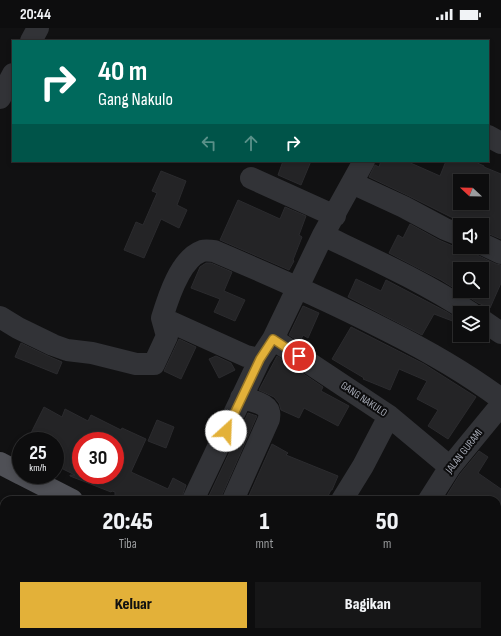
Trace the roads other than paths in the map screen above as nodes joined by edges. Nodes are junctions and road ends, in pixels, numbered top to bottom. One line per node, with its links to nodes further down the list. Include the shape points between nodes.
1 (38, 28): 2 (street)
2 (32, 40)
3 (12, 76): 4 (street)
4 (0, 98)
5 (489, 137): 6 (street)
6 (501, 143)
7 (363, 162): 9 (street)
8 (251, 178): 10 (street)
9 (352, 183): 10 (street); 11 (street)
10 (335, 216): 12 (street)
11 (453, 232)
12 (323, 235): 15 (street); 16 (street, via 412,278)
13 (489, 247): 14 (street)
14 (501, 253)
15 (299, 287): 18 (street, via 214,251 203,250 191,258 180,272); 21 (street); 24 (street, via 443,360)
16 (460, 306)
17 (0, 317): 18 (street, via 67,350 136,364 154,364 167,336)
18 (162, 318): 22 (street, via 246,356)
19 (489, 325): 20 (street)
20 (501, 333)
21 (273, 339): 22 (street); 26 (street, GANG NAKULO)
22 (260, 359): 23 (street)
23 (241, 398): 32 (street); 33 (street, via 266,407 269,419)
24 (501, 399)
25 (501, 405): 28 (street, JALAN GURAMI)
26 (389, 416): 28 (street, GANG NAKULO); 34 (street)
27 (0, 463): 29 (main road)
28 (450, 466): 35 (street, JALAN GURAMI)
29 (12, 469)
30 (41, 484): 31 (main road)
31 (64, 496)
32 (196, 496)
33 (235, 496)
34 (344, 496)
35 (431, 496)

